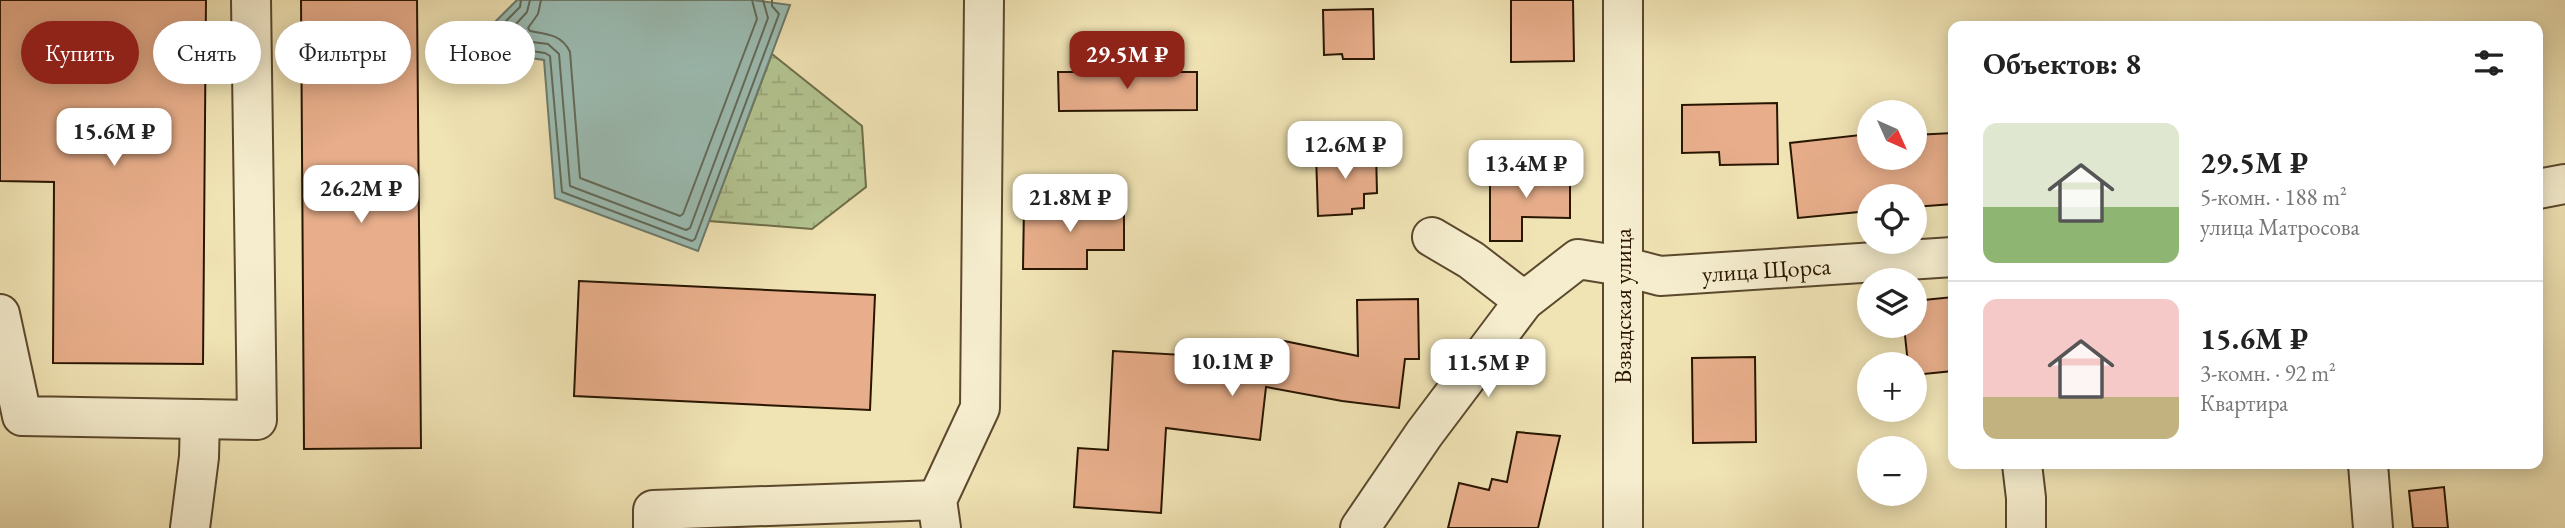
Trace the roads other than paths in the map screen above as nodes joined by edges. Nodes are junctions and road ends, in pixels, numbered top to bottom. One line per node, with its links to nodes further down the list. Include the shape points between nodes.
1 (251, 0): 11 (street, via 257,420)
2 (984, 0): 14 (street, via 980,408)
3 (1623, 0): 8 (street, Взвадская улица)
4 (2565, 184): 5 (street)
5 (2543, 188)
6 (1432, 237): 9 (street)
7 (1948, 257): 8 (street, улица Щорса, via 1660,276)
8 (1622, 266): 9 (street, улица Щорса, via 1578,259); 18 (street, Взвадская улица)
9 (1524, 301): 17 (street, улица Щорса)
10 (0, 314): 11 (street, via 22,416)
11 (200, 419): 15 (street)
12 (2023, 469): 19 (street)
13 (2368, 469): 20 (street)
14 (939, 514): 16 (street, via 653,510)
15 (190, 528)
16 (653, 528)
17 (1360, 528)
18 (1623, 528)
19 (2026, 528)
20 (2374, 528)

